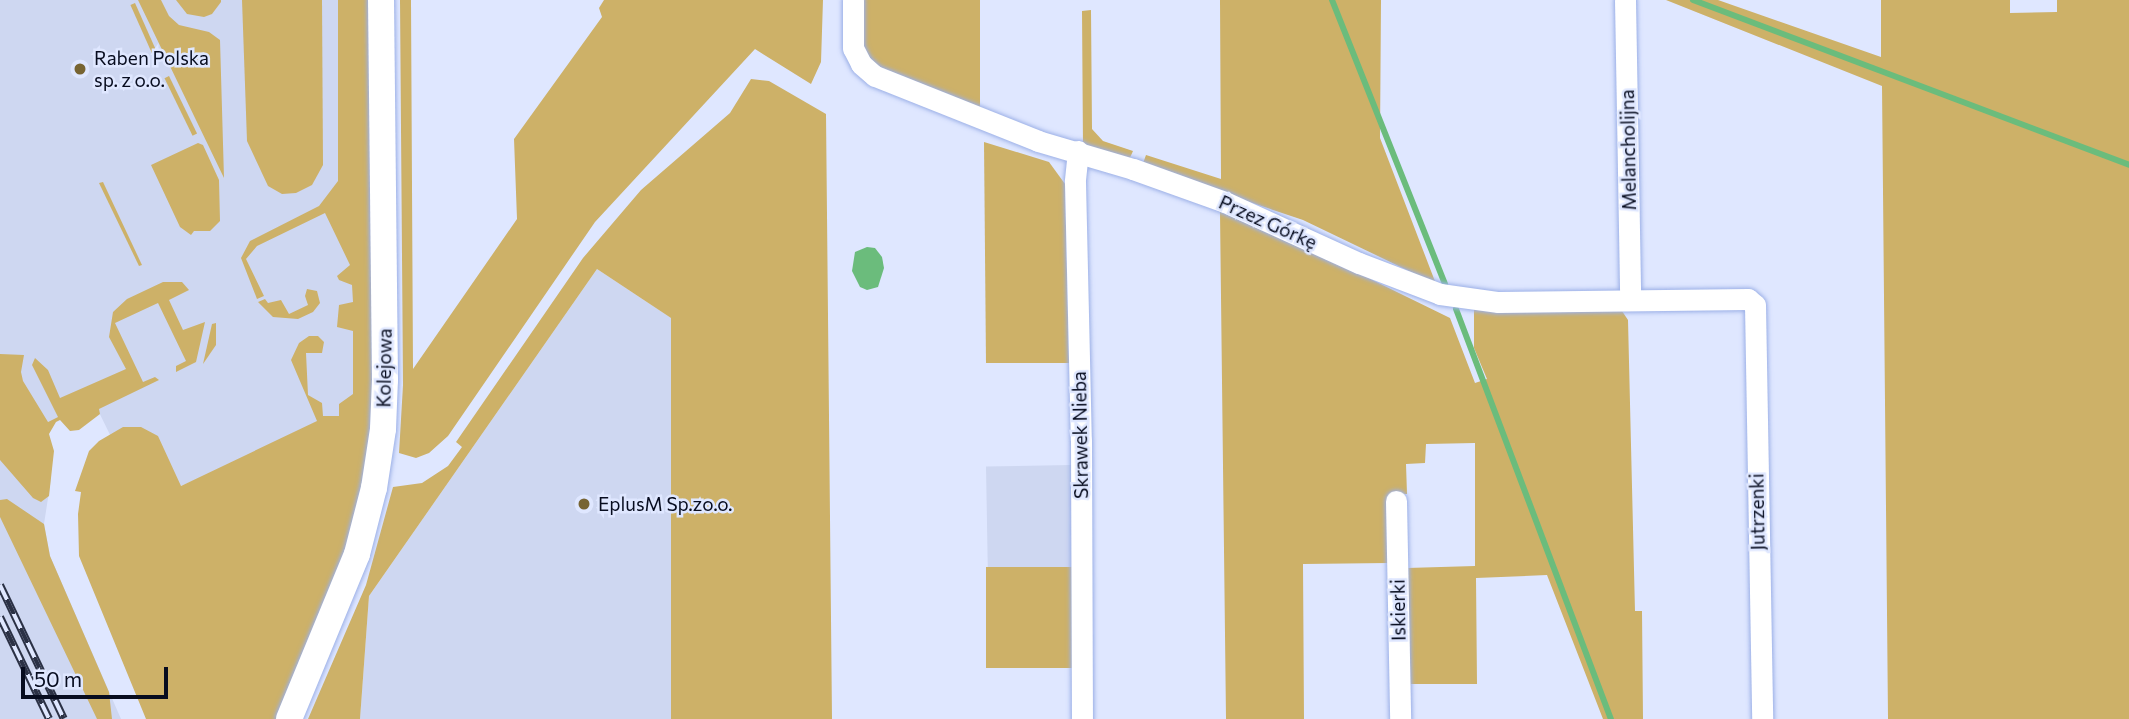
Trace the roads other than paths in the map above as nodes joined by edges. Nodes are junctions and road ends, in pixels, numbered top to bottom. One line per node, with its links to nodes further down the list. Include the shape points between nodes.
1 (381, 0): 8 (street, Kolejowa, via 383,429 357,554)
2 (853, 0): 4 (street, Przez Górkę, via 853,48 861,64 875,76 1038,141)
3 (1625, 0): 5 (street, Melancholijna)
4 (1078, 151): 5 (street, Przez Górkę, via 1225,202 1440,294 1499,302); 9 (street, Skrawek Nieba)
5 (1630, 300): 6 (street, Przez Górkę, via 1738,298)
6 (1755, 305): 11 (street, Jutrzenki)
7 (1396, 501): 10 (street, Iskierki)
8 (289, 719)
9 (1082, 719)
10 (1400, 719)
11 (1762, 719)

